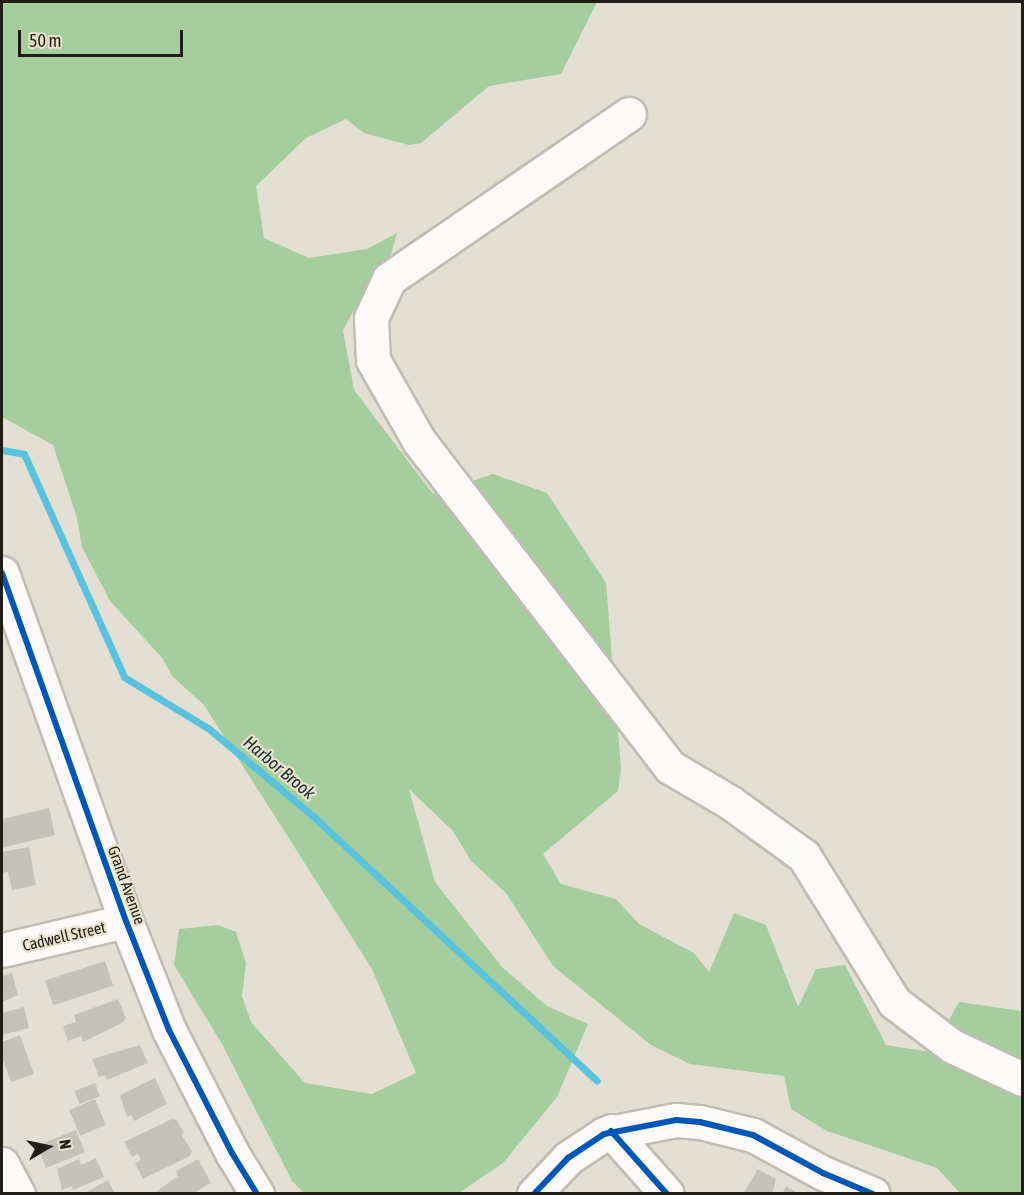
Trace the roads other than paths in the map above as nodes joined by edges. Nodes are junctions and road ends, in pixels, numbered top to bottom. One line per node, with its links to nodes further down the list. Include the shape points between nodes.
1 (629, 114): 5 (street, via 389,279 371,318 373,360 419,441 670,767 731,802 804,856 894,1002 952,1046)
2 (2, 573): 3 (street, Grand Avenue)
3 (126, 921): 4 (street, Cadwell Street); 9 (street, Grand Avenue, via 169,1030 231,1153)
4 (2, 950)
5 (1023, 1079)
6 (611, 1131): 10 (street, via 568,1158); 11 (street); 12 (street, via 676,1120 700,1122 753,1136)
7 (2, 1164): 8 (street)
8 (18, 1194)
9 (257, 1194)
10 (534, 1194)
11 (667, 1194)
12 (873, 1194)

